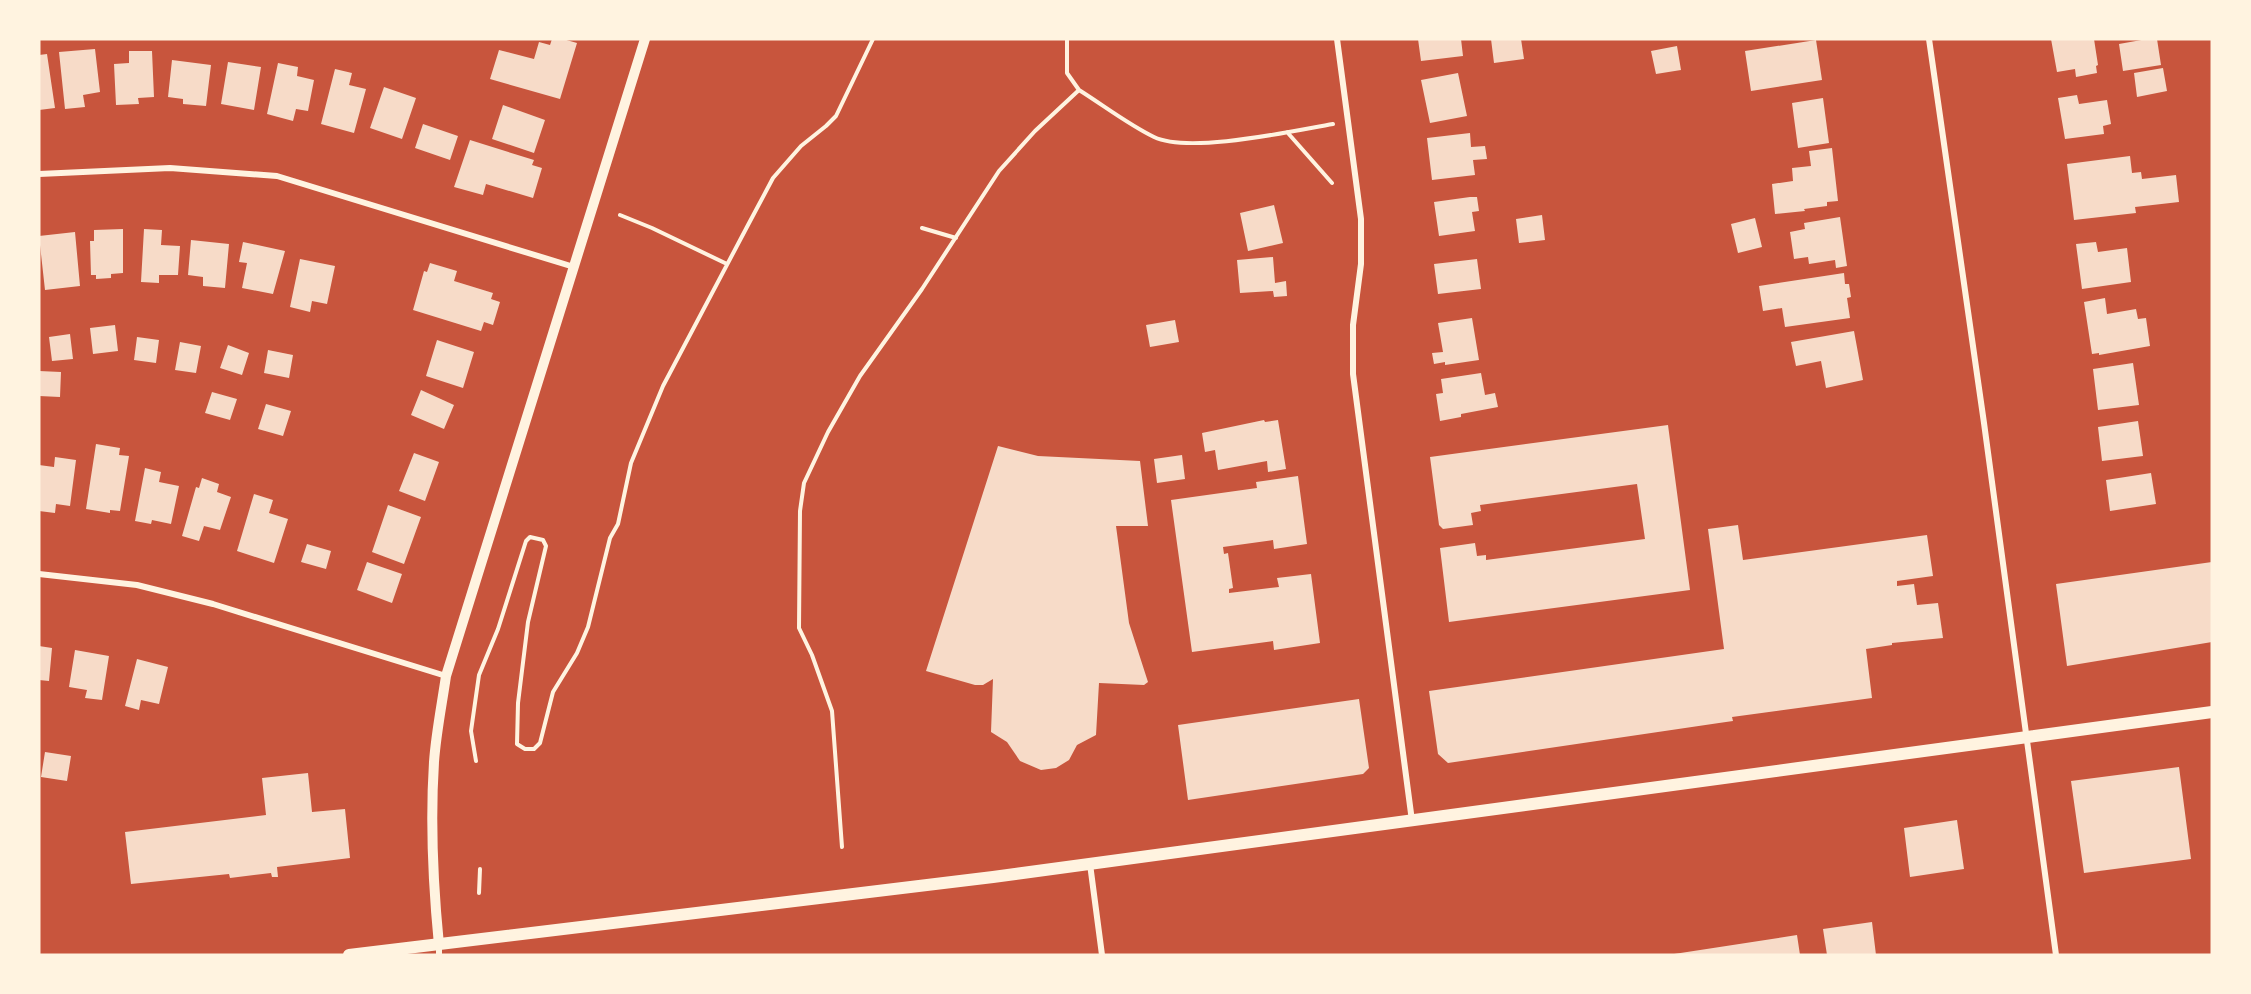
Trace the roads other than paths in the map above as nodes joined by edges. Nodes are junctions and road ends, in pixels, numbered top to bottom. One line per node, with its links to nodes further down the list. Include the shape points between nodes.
1 (645, 39): 5 (street)
2 (1337, 39): 10 (street, via 1361,219 1353,374)
3 (1929, 39): 9 (street)
4 (39, 174): 5 (street, via 170,168 277,176)
5 (574, 267): 7 (street)
6 (39, 574): 7 (street, via 137,585 202,601)
7 (446, 676): 12 (street, via 434,760 432,812)
8 (2212, 712): 9 (main road)
9 (2026, 738): 10 (main road); 15 (street)
10 (1412, 821): 11 (main road)
11 (1090, 863): 12 (main road); 14 (street)
12 (439, 950): 13 (main road)
13 (349, 955)
14 (1102, 955)
15 (2056, 955)

